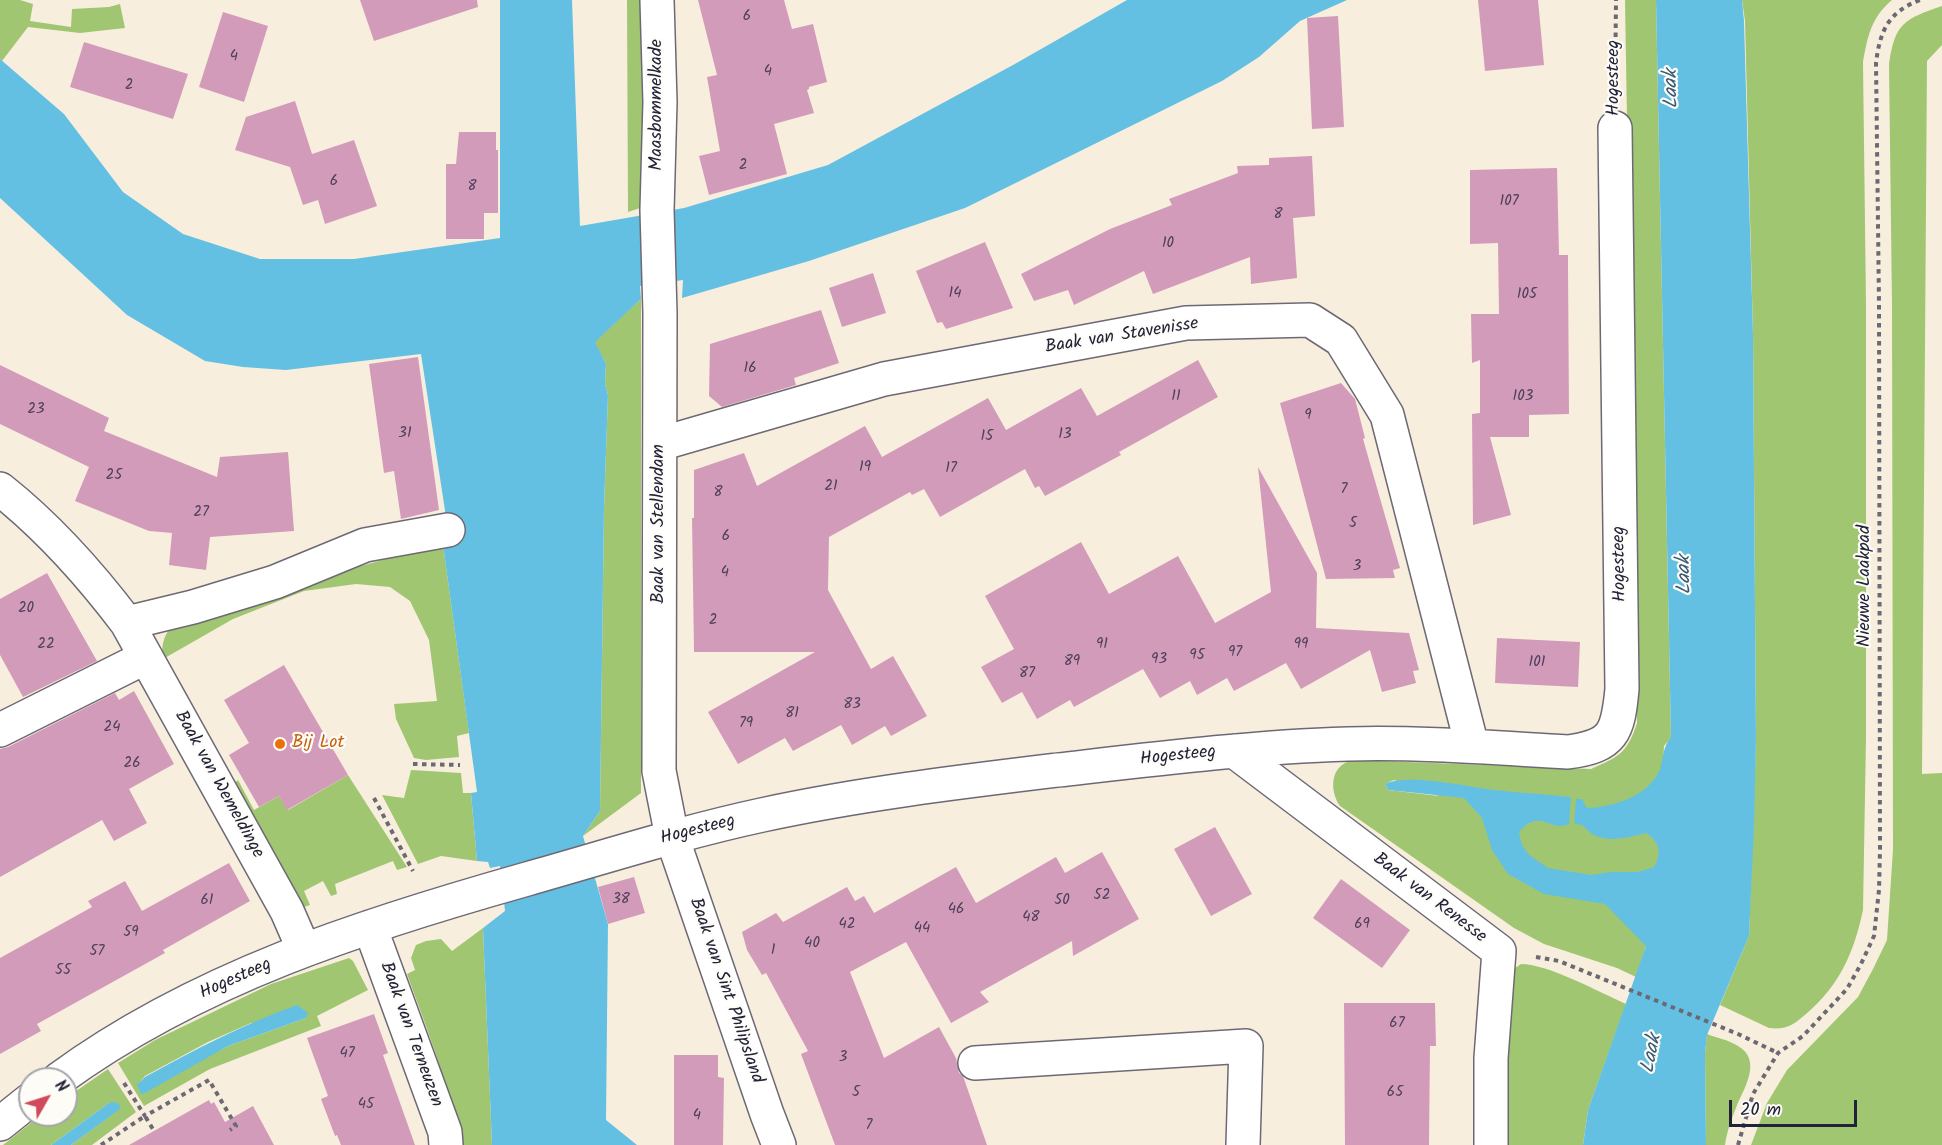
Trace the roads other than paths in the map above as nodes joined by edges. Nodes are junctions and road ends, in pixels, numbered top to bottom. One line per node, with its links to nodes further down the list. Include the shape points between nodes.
1 (657, 0): 3 (street, Maasbommelkade)
2 (1616, 128): 10 (street, Hogesteeg, via 1620,717 1612,734 1587,750)
3 (657, 210): 4 (street, Baak van Stellendam)
4 (660, 444): 10 (street, Baak van Stavenisse, via 896,376 1186,323 1310,320 1341,340 1387,415); 12 (street, Baak van Stellendam, via 659,771)
5 (0, 489): 7 (street, Baak van Wemeldinge, via 66,550)
6 (448, 530): 7 (street, via 365,545 274,582)
7 (127, 623): 8 (street, Baak van Wemeldinge)
8 (146, 657): 9 (street); 14 (street, Baak van Wemeldinge, via 287,911)
9 (0, 730)
10 (1472, 746): 11 (street, Hogesteeg, via 1347,744)
11 (1234, 751): 12 (street, Hogesteeg, via 843,800); 22 (street, Baak van Renesse, via 1499,951 1491,1058)
12 (672, 837): 13 (street, Hogesteeg); 20 (street, Baak van Sint Philipsland)
13 (370, 927): 14 (street, Hogesteeg); 19 (street, Baak van Terneuzen, via 445,1131)
14 (304, 950): 16 (street, Hogesteeg, via 184,1003)
15 (975, 1064): 21 (street, via 1246,1046)
16 (77, 1067)
17 (18, 1110): 18 (street)
18 (0, 1124)
19 (446, 1145)
20 (779, 1145)
21 (1243, 1145)
22 (1491, 1145)

